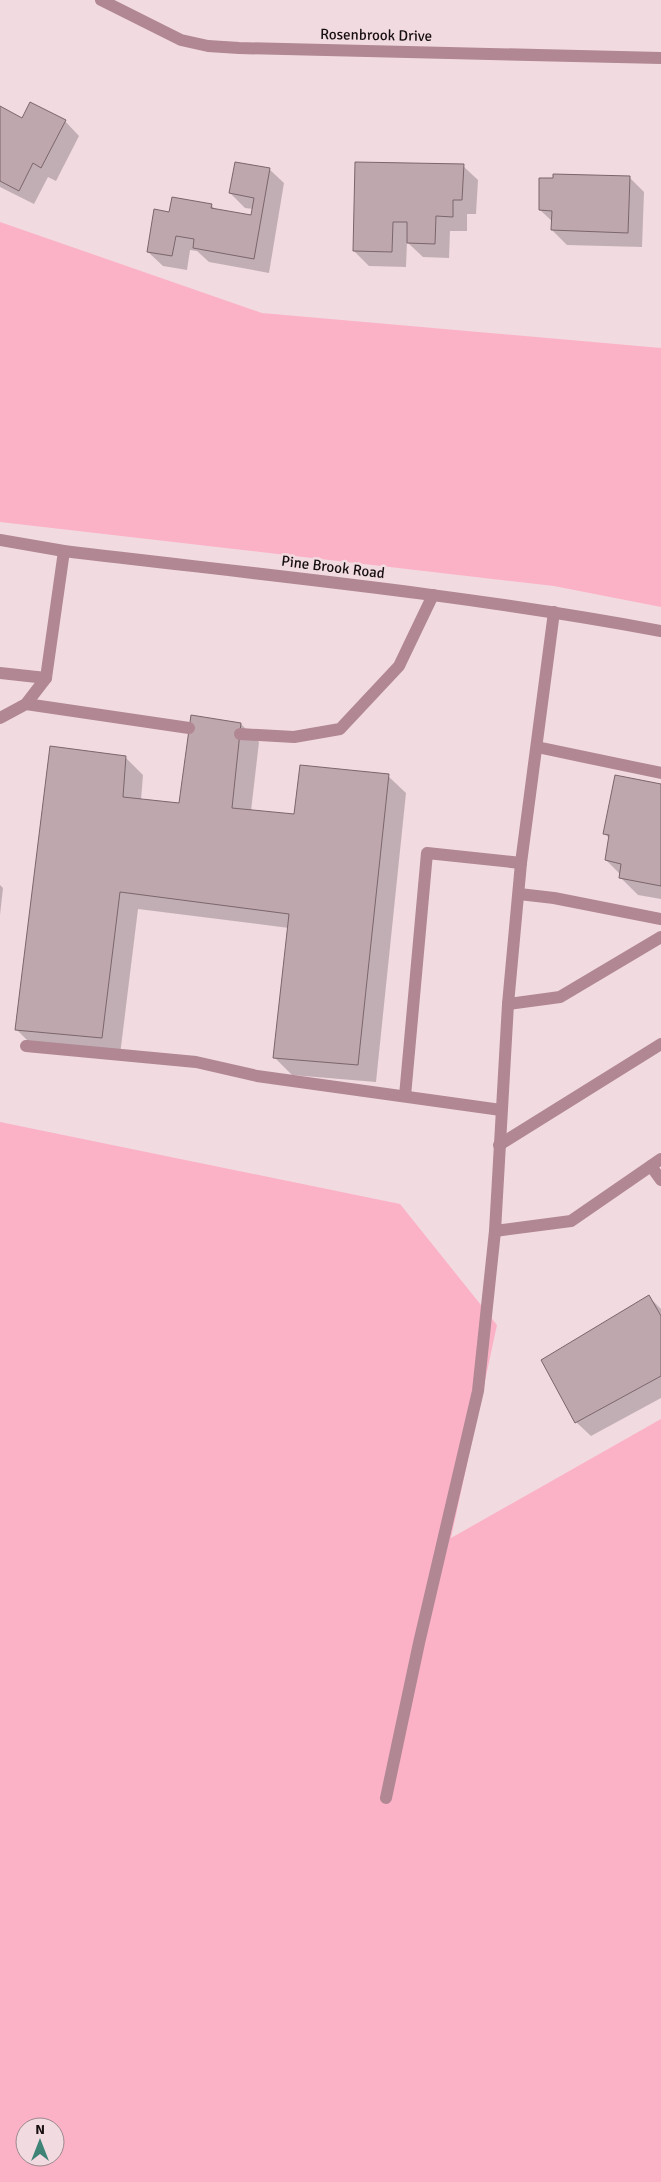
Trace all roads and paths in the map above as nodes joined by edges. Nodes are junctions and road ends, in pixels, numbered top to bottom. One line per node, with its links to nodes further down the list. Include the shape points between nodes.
1 (101, 0): 2 (street, Rosenbrook Drive, via 181,40 208,46)
2 (661, 58)
3 (0, 540): 4 (street, Pine Brook Road)
4 (64, 551): 5 (street, Pine Brook Road); 9 (street)
5 (432, 595): 6 (street, Pine Brook Road); 13 (street, via 399,666 340,729 294,737)
6 (554, 612): 7 (street, Pine Brook Road); 14 (street)
7 (661, 631)
8 (0, 673): 9 (street)
9 (46, 678): 10 (street)
10 (26, 704): 11 (street); 12 (street)
11 (0, 718)
12 (189, 728)
13 (240, 734)
14 (536, 748): 15 (street); 16 (street)
15 (661, 773)
16 (521, 862): 17 (street); 23 (street, via 427,853)
17 (519, 894): 18 (street); 20 (street)
18 (661, 920)
19 (661, 937): 20 (street, via 560,997)
20 (508, 1004): 24 (street)
21 (661, 1044): 25 (street)
22 (26, 1046): 23 (street, via 196,1062 257,1076)
23 (405, 1096): 24 (street)
24 (501, 1110): 25 (street)
25 (499, 1145): 28 (street)
26 (656, 1162): 27 (street); 28 (street, via 571,1221)
27 (661, 1180)
28 (494, 1231): 29 (street, via 478,1391)
29 (386, 1798)

